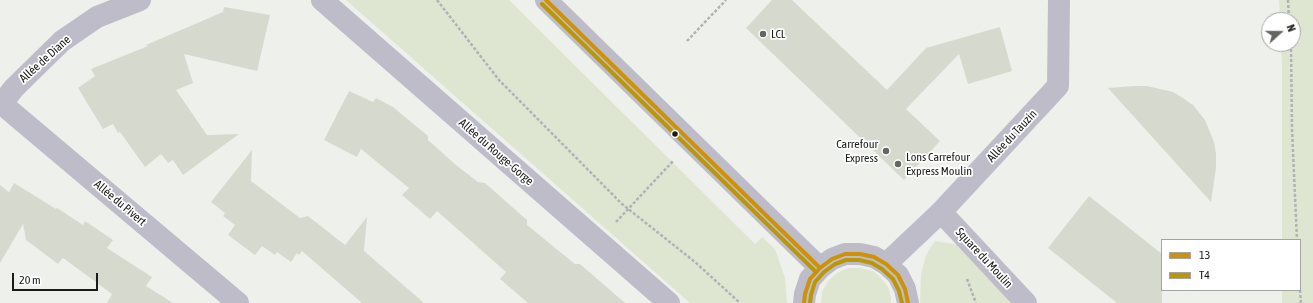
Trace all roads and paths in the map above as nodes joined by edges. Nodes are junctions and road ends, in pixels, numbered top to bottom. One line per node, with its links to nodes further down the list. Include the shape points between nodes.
1 (140, 0): 11 (street, Allée de Diane, via 97,17 62,41 14,88)
2 (322, 0): 16 (street, Allée du Rouge-Gorge)
3 (437, 0): 13 (path, via 499,80)
4 (546, 0): 12 (street)
5 (726, 0): 9 (path)
6 (1059, 0): 14 (street, Allée du Tauzin, via 1058,86)
7 (1288, 0): 8 (path)
8 (1289, 12)
9 (687, 41)
10 (1291, 52): 15 (path)
11 (1, 105): 20 (street, Allée du Pivert)
12 (691, 142): 13 (path); 18 (street)
13 (628, 209): 16 (path); 22 (path, via 695,262)
14 (941, 212): 17 (street, Allée du Tauzin); 25 (street, Square du Moulin)
15 (1297, 239)
16 (598, 241): 21 (street, Allée du Rouge-Gorge)
17 (886, 264): 18 (street, via 874,257 845,254); 24 (street, via 898,275)
18 (820, 268): 23 (street, via 810,279)
19 (1300, 291): 26 (path)
20 (238, 303)
21 (669, 303)
22 (740, 303)
23 (804, 303)
24 (908, 303)
25 (1026, 303)
26 (1301, 303)

